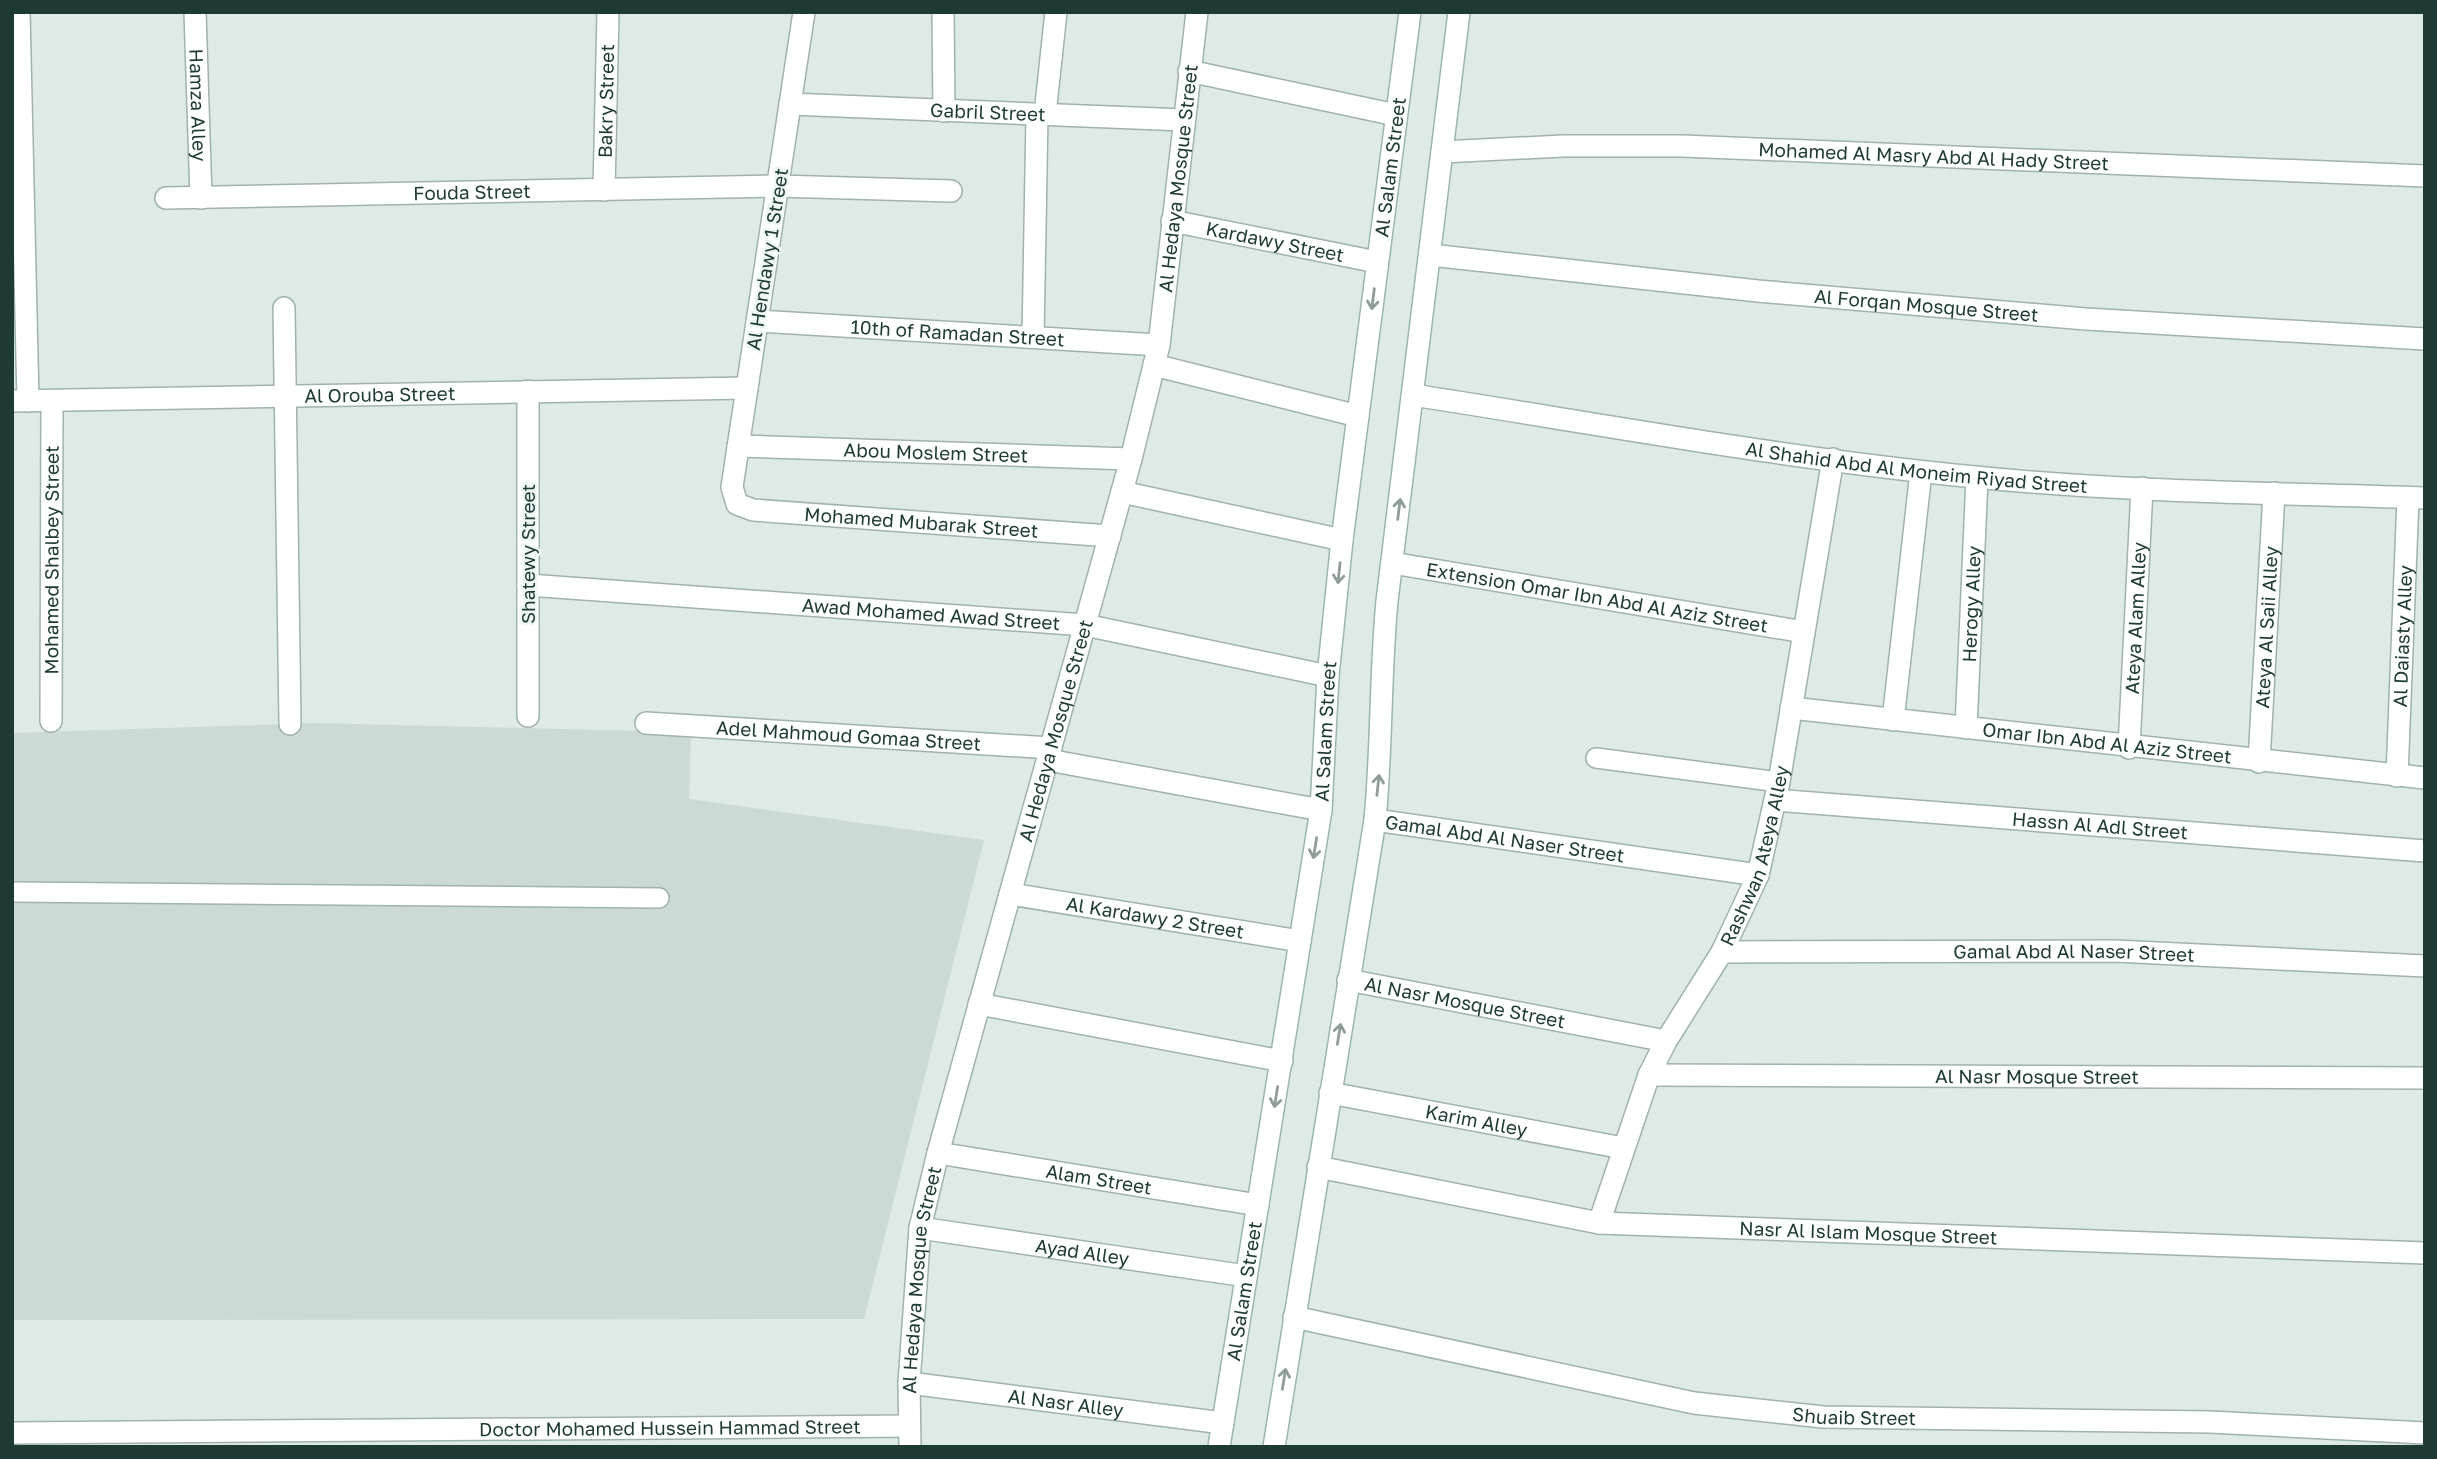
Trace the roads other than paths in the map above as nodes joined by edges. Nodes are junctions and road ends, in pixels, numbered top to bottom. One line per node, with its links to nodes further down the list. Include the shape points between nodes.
1 (19, 12): 35 (street)
2 (195, 12): 22 (street, Hamza Alley)
3 (608, 12): 19 (street, Bakry Street)
4 (804, 12): 11 (street, Al Hendawy 1 Street)
5 (943, 12): 12 (street)
6 (1056, 12): 13 (street)
7 (1197, 12): 10 (street, Al Hedaya Mosque Street)
8 (1410, 12): 14 (street, Al Salam Street)
9 (1459, 12): 16 (street)
10 (1189, 71): 14 (street); 15 (street, Al Hedaya Mosque Street)
11 (790, 104): 12 (street, Gabril Street); 18 (street, Al Hendawy 1 Street)
12 (944, 111): 13 (street, Gabril Street)
13 (1041, 114): 15 (street, Gabril Street); 28 (street)
14 (1396, 115): 25 (street, Al Salam Street)
15 (1184, 120): 23 (street, Al Hedaya Mosque Street)
16 (1442, 152): 17 (street, Mohamed Al Masry Abd Al Hady Street, via 1683,146); 24 (street)
17 (2425, 176)
18 (778, 186): 19 (street, Fouda Street); 20 (street, Fouda Street); 27 (street, Al Hendawy 1 Street)
19 (604, 190): 22 (street, Fouda Street)
20 (951, 191)
21 (166, 198): 22 (street, Fouda Street)
22 (201, 198)
23 (1172, 221): 25 (street, Kardawy Street); 30 (street, Al Hedaya Mosque Street)
24 (1430, 255): 29 (street, Al Forqan Mosque Street, via 1772,293 2086,319); 33 (street)
25 (1377, 262): 37 (street, Al Salam Street, one-way to 37)
26 (284, 308): 34 (street)
27 (757, 321): 28 (street, 10th of Ramadan Street); 31 (street, Al Hendawy 1 Street)
28 (1033, 337): 30 (street, 10th of Ramadan Street)
29 (2425, 339)
30 (1156, 355): 37 (street, 10th of Ramadan Street); 39 (street, Al Hedaya Mosque Street)
31 (747, 387): 32 (street, Al Orouba Street); 38 (street, Al Hendawy 1 Street)
32 (528, 391): 34 (street, Al Orouba Street); 51 (street, Shatewy Street)
33 (1413, 395): 40 (street, Al Shahid Abd Al Moneim Riyad Street); 50 (street, one-way to 33)
34 (285, 396): 36 (street, Al Orouba Street); 60 (street)
35 (20, 401): 36 (street, Al Orouba Street)
36 (52, 401): 58 (street, Mohamed Shalbey Street)
37 (1358, 416): 49 (street, Al Salam Street)
38 (738, 446): 39 (street, Abou Moslem Street); 47 (street, Al Hendawy 1 Street, via 732,487)
39 (1131, 459): 44 (street, Al Hedaya Mosque Street)
40 (1833, 460): 41 (street, Al Shahid Abd Al Moneim Riyad Street); 53 (street, Rashwan Ateya Alley)
41 (1922, 472): 42 (street, Al Shahid Abd Al Moneim Riyad Street); 57 (street)
42 (1977, 478): 43 (street, Al Shahid Abd Al Moneim Riyad Street); 61 (street, Herogy Alley)
43 (2142, 488): 45 (street, Al Shahid Abd Al Moneim Riyad Street); 62 (street, Ateya Alam Alley)
44 (1122, 492): 48 (street, Al Hedaya Mosque Street); 49 (street)
45 (2274, 493): 46 (street, Al Shahid Abd Al Moneim Riyad Street); 65 (street, Ateya Al Saii Alley)
46 (2417, 498): 66 (street, Al Daiasty Alley)
47 (737, 504): 48 (street, Mohamed Mubarak Street, via 753,510)
48 (1110, 536): 52 (street, Al Hedaya Mosque Street)
49 (1342, 540): 54 (street, Al Salam Street, one-way to 54)
50 (1392, 563): 53 (street, Extension Omar Ibn Abd Al Aziz Street); 70 (street, one-way to 50, via 1382,750 1383,640)
51 (528, 585): 52 (street, Awad Mohamed Awad Street); 56 (street, Shatewy Street)
52 (1085, 625): 54 (street, Awad Mohamed Awad Street); 63 (street, Al Hedaya Mosque Street)
53 (1804, 632): 55 (street, Rashwan Ateya Alley)
54 (1328, 676): 69 (street, Al Salam Street)
55 (1791, 708): 57 (street, Omar Ibn Abd Al Aziz Street); 68 (street, Rashwan Ateya Alley)
56 (528, 716)
57 (1894, 720): 61 (street, Omar Ibn Abd Al Aziz Street)
58 (51, 721)
59 (646, 723): 63 (street, Adel Mahmoud Gomaa Street)
60 (290, 724)
61 (1966, 729): 62 (street, Omar Ibn Abd Al Aziz Street)
62 (2129, 748): 65 (street, Omar Ibn Abd Al Aziz Street)
63 (1049, 754): 69 (street, Adel Mahmoud Gomaa Street); 74 (street, Al Hedaya Mosque Street)
64 (1596, 758): 68 (lane)
65 (2259, 762): 66 (street, Omar Ibn Abd Al Aziz Street)
66 (2397, 776): 67 (street, Omar Ibn Abd Al Aziz Street)
67 (2425, 778)
68 (1777, 791): 71 (street, Hassn Al Adl Street); 72 (street, Rashwan Ateya Alley)
69 (1321, 810): 76 (street, Al Salam Street, one-way to 76)
70 (1375, 820): 72 (street, Gamal Abd Al Naser Street); 79 (street)
71 (2425, 851)
72 (1758, 875): 77 (street, Rashwan Ateya Alley)
73 (12, 892): 75 (lane)
74 (1010, 894): 76 (street, Al Kardawy 2 Street); 80 (street, Al Hedaya Mosque Street)
75 (659, 898)
76 (1300, 941): 82 (street, Al Salam Street)
77 (1722, 951): 78 (street, Gamal Abd Al Naser Street, via 2115,951); 81 (street, Rashwan Ateya Alley)
78 (2425, 966)
79 (1348, 980): 81 (street, Al Nasr Mosque Street); 85 (street, one-way to 79)
80 (979, 1004): 82 (street); 87 (street, Al Hedaya Mosque Street)
81 (1666, 1041): 83 (street, Rashwan Ateya Alley)
82 (1282, 1061): 89 (street, Al Salam Street, one-way to 89)
83 (1649, 1075): 84 (street, Al Nasr Mosque Street); 86 (street, Rashwan Ateya Alley)
84 (2425, 1078)
85 (1330, 1093): 86 (street, Karim Alley); 88 (street)
86 (1623, 1148): 90 (street, Rashwan Ateya Alley)
87 (938, 1153): 89 (street, Alam Street); 91 (street, Al Hedaya Mosque Street)
88 (1318, 1167): 90 (street, Nasr Al Islam Mosque Street); 94 (street)
89 (1258, 1205): 93 (street, Al Salam Street)
90 (1599, 1223): 92 (street, Nasr Al Islam Mosque Street)
91 (920, 1228): 93 (street, Ayad Alley); 95 (street, Al Hedaya Mosque Street)
92 (2425, 1253)
93 (1246, 1276): 96 (street, Al Salam Street)
94 (1294, 1317): 98 (street, Shuaib Street, via 1694,1402 1823,1417 2210,1422); 102 (street, one-way to 94)
95 (909, 1383): 96 (street, Al Nasr Alley); 99 (street, Al Hedaya Mosque Street)
96 (1223, 1423): 101 (street, Al Salam Street)
97 (12, 1433): 100 (street, Doctor Mohamed Hussein Hammad Street)
98 (2425, 1433)
99 (909, 1437): 100 (street, Doctor Mohamed Hussein Hammad Street)
100 (141, 1439)
101 (1219, 1447)
102 (1273, 1447)

